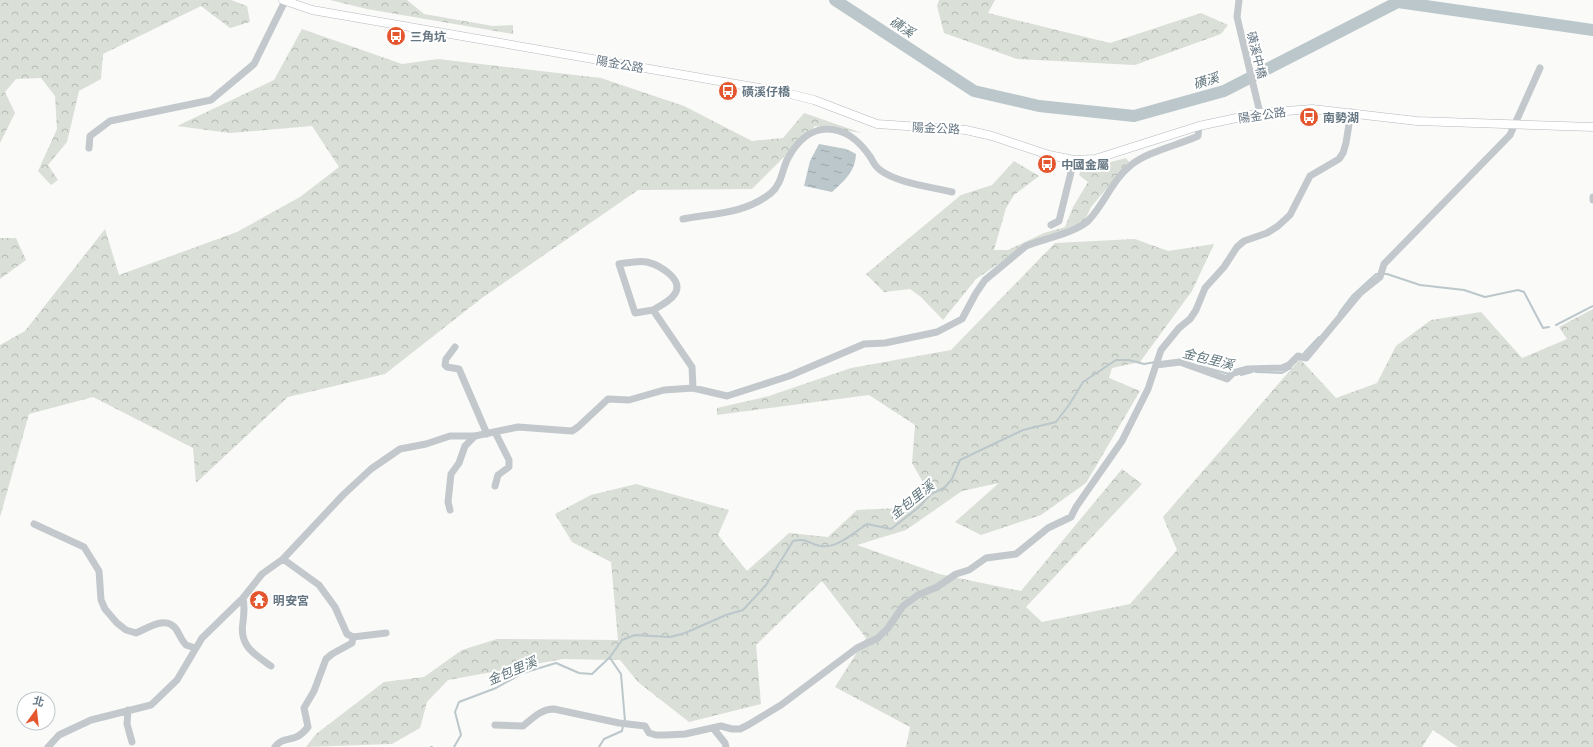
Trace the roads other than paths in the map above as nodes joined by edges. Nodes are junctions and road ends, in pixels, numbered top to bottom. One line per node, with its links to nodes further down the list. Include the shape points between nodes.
1 (284, 0): 9 (street, via 254,64 211,100 110,121 90,136); 10 (main road, 陽金公路, via 312,10 782,92 814,100 877,124 966,130)
2 (1239, 0): 5 (street, 磺溪中橋, via 1237,17)
3 (1540, 68): 6 (street)
4 (1351, 112): 5 (main road, 陽金公路, via 1312,109); 6 (main road, 陽金公路, via 1417,121); 16 (street, via 1344,153 1339,159 1310,176 1290,215 1278,226 1267,234 1244,241 1237,247 1224,267 1205,288 1190,319 1161,350)
5 (1260, 113): 7 (main road, 陽金公路)
6 (1516, 125): 8 (main road, 陽金公路); 16 (street, via 1510,135 1384,264 1381,273 1360,293 1306,358 1298,356 1282,368 1248,369 1227,379 1180,362)
7 (1199, 126): 10 (main road, 陽金公路, via 1095,159); 17 (street, via 1198,136 1131,165 1083,224 1019,250 985,280 962,319 950,327 885,343 864,344 789,376 727,396)
8 (1593, 127)
9 (89, 148)
10 (1074, 160): 13 (street, via 1059,221)
11 (952, 192): 12 (street, via 893,177 879,169 850,135 839,130 825,129 812,131 803,138 788,158 780,183 772,192 755,203 742,210)
12 (683, 219)
13 (1051, 225)
14 (654, 310): 14 (street, via 635,313 619,264 646,261 667,272 676,282 674,296); 17 (street, via 692,367)
15 (455, 347): 19 (street, via 446,359 445,365 459,369)
16 (1157, 361): 32 (street, via 1146,395 1122,441 1071,517 1048,528 1016,554 986,558 970,570 956,574 937,587 918,595 902,606 878,638 857,648 781,705 748,725 736,729 721,726)
17 (693, 388): 18 (street, via 664,390 629,400 608,399 572,431 518,427)
18 (495, 432): 19 (street); 21 (street, via 509,460 509,467 498,475)
19 (487, 434): 20 (street)
20 (475, 436): 22 (street, via 465,446 459,463 451,474 448,502); 24 (street, via 450,436 400,449 371,469 343,495)
21 (495, 486)
22 (450, 510)
23 (34, 524): 28 (street, via 84,547 99,571 102,604 126,630 136,633 160,622 168,624 175,628 186,645)
24 (283, 559): 25 (street, via 262,574); 27 (street, via 319,585 335,607 347,634)
25 (243, 598): 28 (street); 29 (street, via 246,608 243,631 248,649)
26 (386, 633): 27 (street)
27 (353, 638): 35 (street, via 352,643 326,659 314,692 304,708 308,728 301,736 283,740)
28 (195, 648): 30 (street, via 177,680 161,697 151,705)
29 (271, 666)
30 (128, 710): 33 (street, via 127,724); 34 (street, via 91,720 68,730)
31 (496, 725): 32 (street, via 523,726 546,709 554,709 628,725 645,726 649,733 656,735 684,734)
32 (713, 728): 36 (street)
33 (132, 742)
34 (48, 747)
35 (275, 747)
36 (726, 747)

